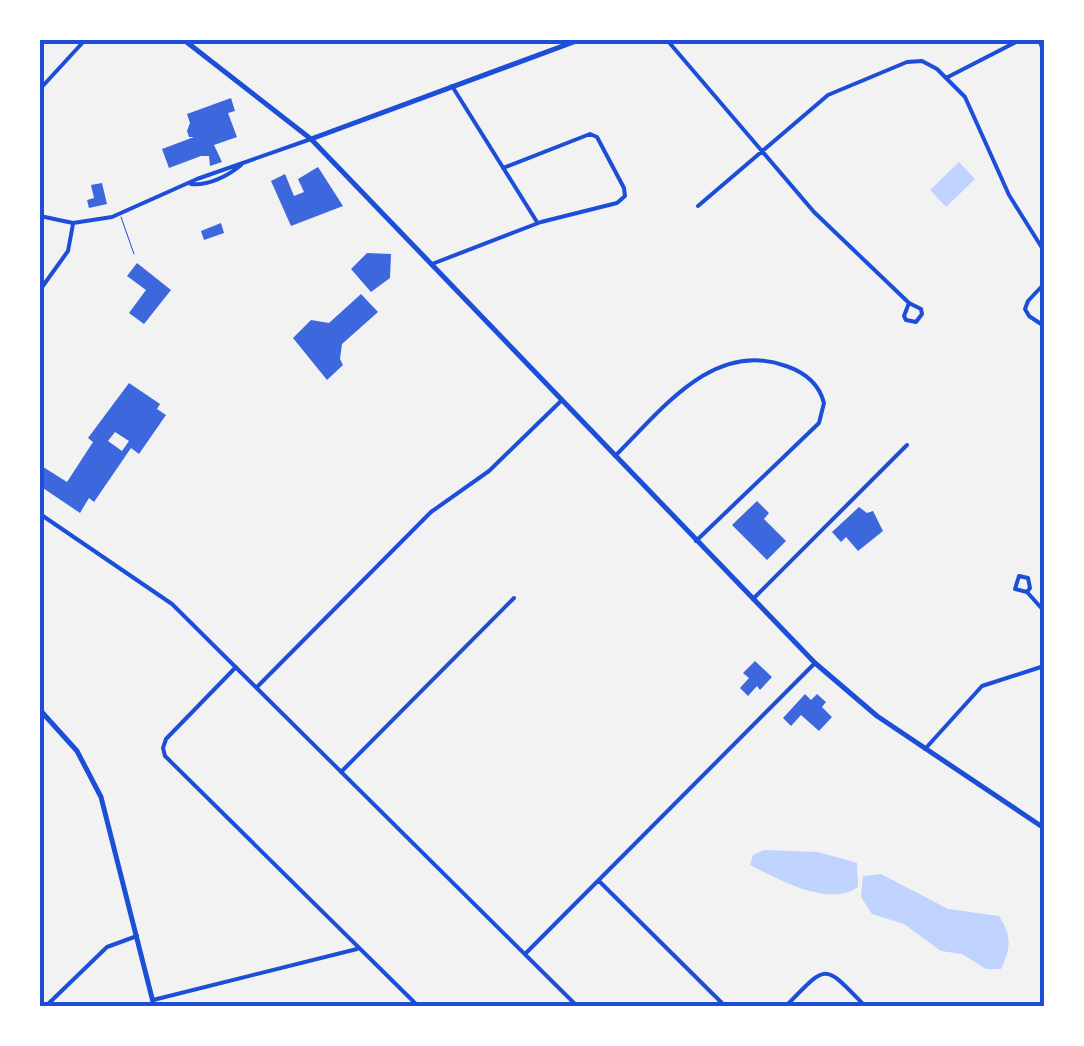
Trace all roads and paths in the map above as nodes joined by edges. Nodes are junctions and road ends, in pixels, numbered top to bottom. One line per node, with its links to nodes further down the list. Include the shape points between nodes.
1 (85, 40): 10 (street)
2 (184, 40): 11 (main road)
3 (579, 40): 9 (main road)
4 (667, 40): 12 (street)
5 (1020, 40): 8 (street)
6 (1039, 40): 7 (street)
7 (1044, 52)
8 (946, 78): 12 (street, via 927,62 902,64 828,95); 19 (street, via 970,104 1010,195)
9 (452, 86): 11 (main road); 13 (street)
10 (40, 89)
11 (311, 139): 15 (street); 21 (main road)
12 (762, 151): 14 (street); 24 (street, via 814,212)
13 (503, 168): 18 (street); 18 (street, via 590,134 597,137 625,196)
14 (698, 206)
15 (120, 214): 17 (street); 20 (lane)
16 (40, 216): 17 (street)
17 (73, 223): 23 (street, via 68,250)
18 (538, 224): 21 (street)
19 (1044, 251)
20 (134, 254)
21 (432, 264): 26 (main road)
22 (1044, 284): 25 (street, via 1025,309)
23 (40, 290)
24 (909, 303)
25 (1044, 326)
26 (562, 400): 28 (main road); 38 (street, via 489,471 432,512)
27 (907, 445): 33 (street)
28 (615, 456): 30 (main road); 30 (street, via 693,382 724,364 775,362 814,384 824,402 819,422)
29 (40, 514): 37 (street, via 172,604)
30 (696, 541): 33 (main road)
31 (1027, 592): 34 (street)
32 (514, 598): 41 (street)
33 (753, 599): 35 (main road)
34 (1044, 611)
35 (816, 663): 40 (main road); 43 (street)
36 (1044, 666): 40 (street, via 982,686)
37 (236, 667): 38 (street); 45 (street, via 166,739 166,756)
38 (256, 688): 41 (street)
39 (40, 710): 44 (main road, via 96,784)
40 (924, 750): 42 (main road)
41 (341, 772): 46 (street)
42 (1044, 828)
43 (599, 881): 46 (street); 51 (street)
44 (137, 936): 47 (main road); 48 (street, via 107,948)
45 (359, 948): 47 (street); 49 (street)
46 (525, 954): 50 (street)
47 (154, 1003)
48 (46, 1006)
49 (418, 1006)
50 (577, 1006)
51 (725, 1006)
52 (786, 1006): 53 (street, via 824,972)
53 (865, 1006)

